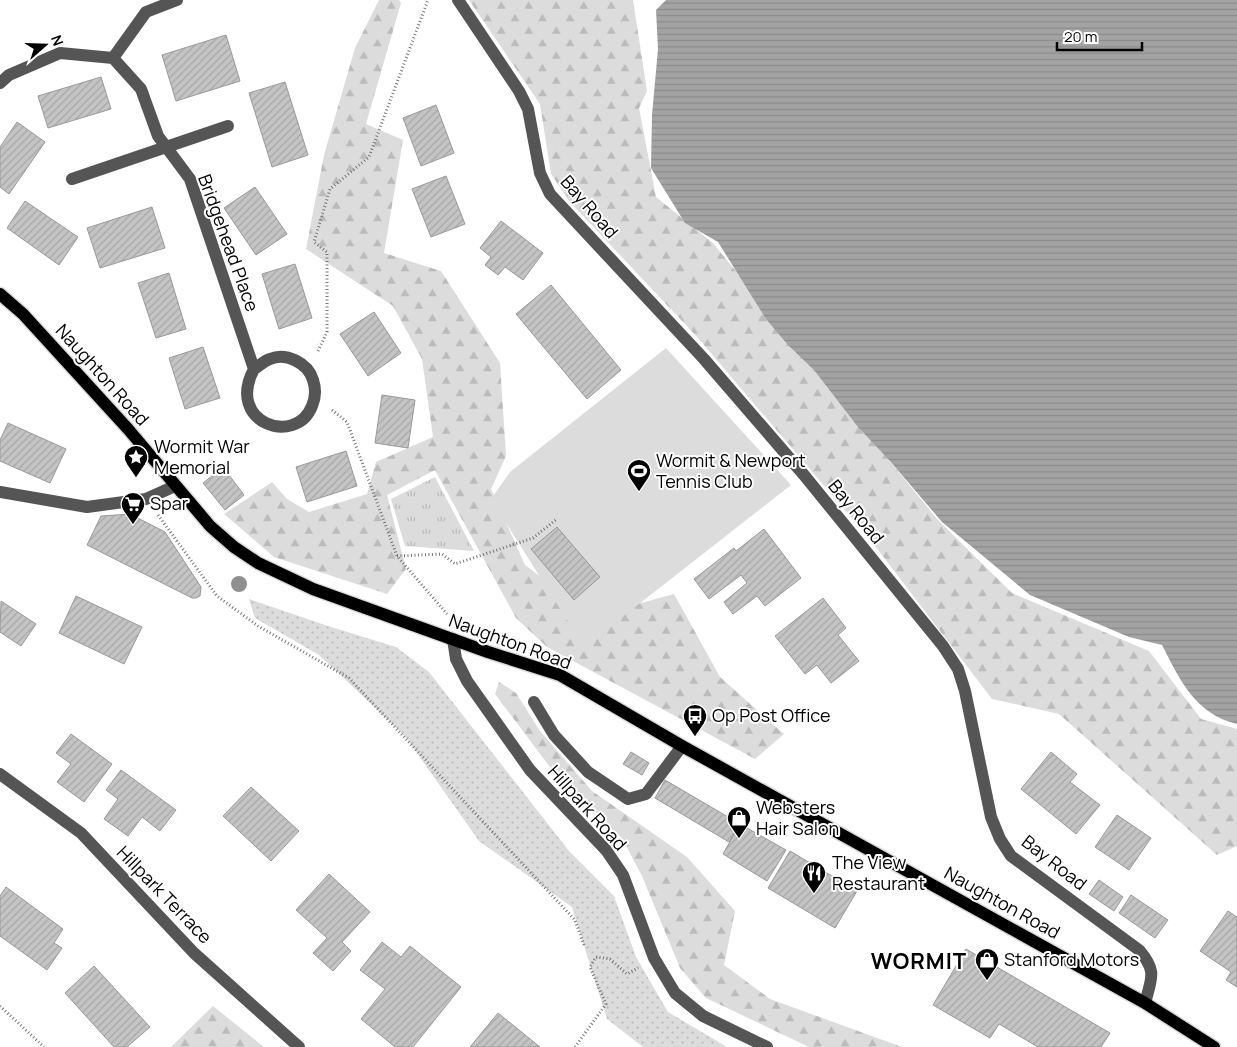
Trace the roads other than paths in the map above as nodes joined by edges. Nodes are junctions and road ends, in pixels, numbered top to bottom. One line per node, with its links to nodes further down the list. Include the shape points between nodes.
1 (177, 0): 3 (street, via 146,12)
2 (458, 0): 16 (street, Bay Road, via 528,109 540,173 550,194 704,359 804,475 943,646 958,669 965,691 991,817 1000,839 1012,856 1139,950 1148,961 1152,975)
3 (113, 58): 4 (street, via 60,53); 6 (street, Bridgehead Place, via 141,89 158,136)
4 (0, 82)
5 (228, 126): 6 (street)
6 (167, 147): 7 (street); 9 (street, Bridgehead Place, via 190,179)
7 (72, 179)
8 (0, 294): 10 (main road, Naughton Road, via 23,314 122,422)
9 (254, 370): 9 (street, via 248,380 247,400 251,411 267,424 289,426 297,423 311,409 315,397 313,378 299,362 288,357 276,357)
10 (175, 486): 11 (street, via 146,499 87,508); 12 (main road, Naughton Road, via 210,526 258,563 313,590)
11 (0, 492)
12 (453, 639): 14 (main road, Naughton Road, via 560,675); 18 (street, Hillpark Road, via 456,659 467,682 530,770 606,850 623,875 654,958 676,993 703,1016)
13 (534, 702): 14 (street, via 554,734 588,772 628,799 646,794)
14 (682, 746): 16 (main road, Naughton Road)
15 (0, 774): 17 (street, Hillpark Terrace, via 81,833 194,952)
16 (1145, 1003): 19 (main road, Naughton Road)
17 (299, 1047)
18 (767, 1047)
19 (1214, 1047)

